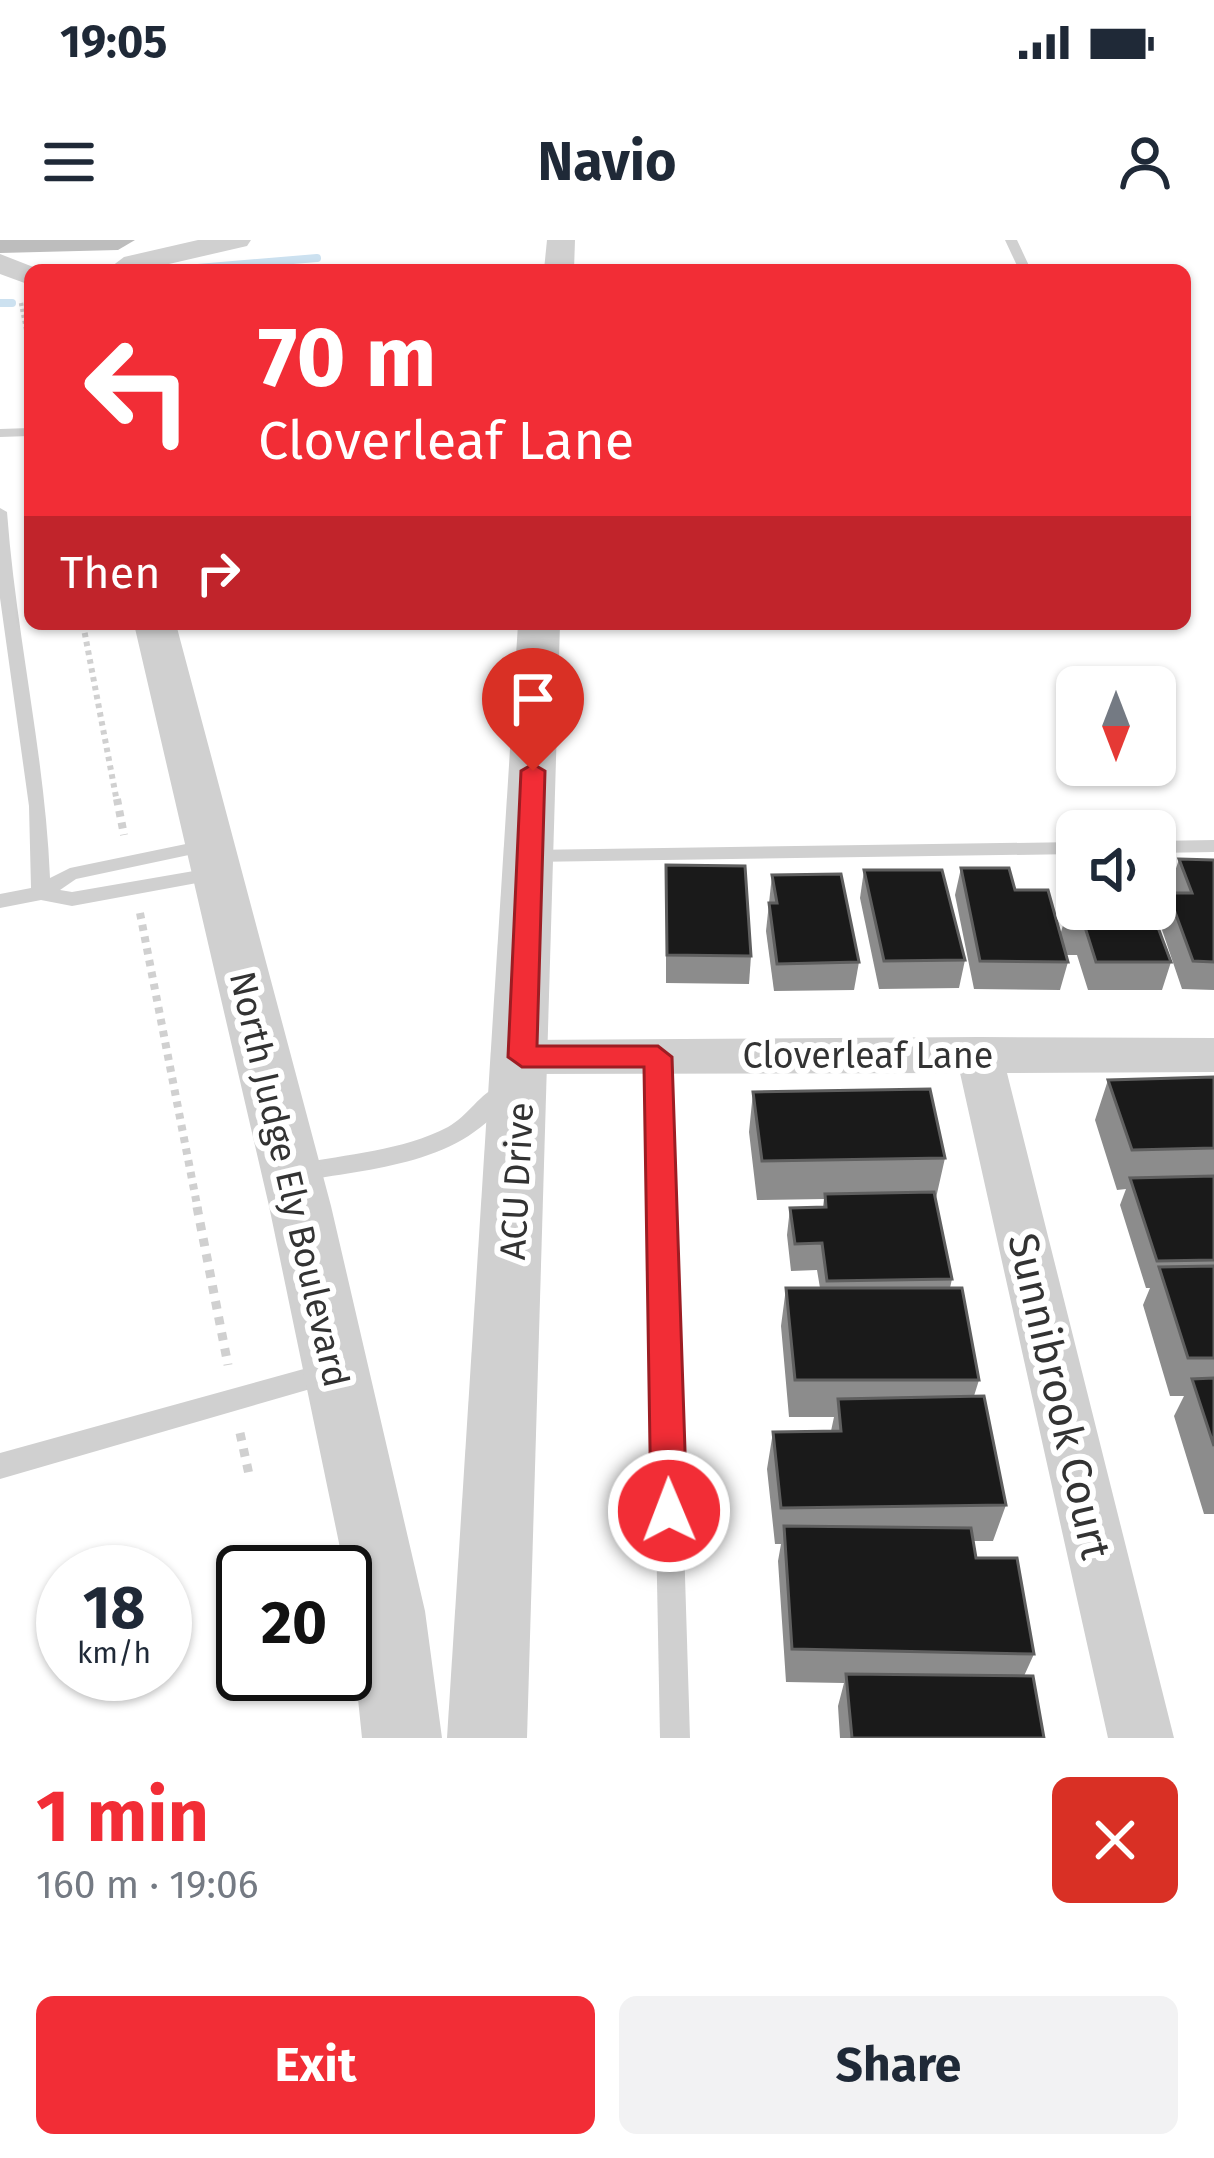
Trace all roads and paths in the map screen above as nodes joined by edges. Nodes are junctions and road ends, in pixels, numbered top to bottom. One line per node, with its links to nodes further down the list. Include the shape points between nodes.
1 (59, 240): 2 (main road); 4 (main road)
2 (118, 240)
3 (237, 240): 5 (street)
4 (0, 243)
5 (145, 264)
6 (0, 512): 7 (lane)
7 (2, 572): 17 (lane, via 38,806)
8 (84, 630): 13 (path)
9 (157, 630): 16 (street, North Judge Ely Boulevard)
10 (539, 630): 15 (street, ACU Drive)
11 (1214, 846): 12 (lane)
12 (1176, 847)
13 (127, 848)
14 (1056, 848): 15 (lane)
15 (530, 856): 22 (street, ACU Drive)
16 (214, 859): 17 (lane, via 72,898); 24 (street, North Judge Ely Boulevard)
17 (41, 893): 19 (lane)
18 (137, 900): 25 (path)
19 (0, 901)
20 (979, 1054): 21 (street, Cloverleaf Lane); 23 (street, Cloverleaf Lane); 33 (street, Sunnibrook Court)
21 (1214, 1055)
22 (522, 1057): 23 (street, Cloverleaf Lane); 24 (lane, via 487,1115 446,1141); 31 (street, ACU Drive)
23 (658, 1057): 32 (lane)
24 (292, 1174): 26 (street, North Judge Ely Boulevard)
25 (228, 1365)
26 (335, 1372): 28 (lane); 30 (street, North Judge Ely Boulevard, via 387,1610)
27 (241, 1433): 29 (path)
28 (0, 1466)
29 (250, 1479)
30 (402, 1738)
31 (487, 1738)
32 (675, 1738)
33 (1141, 1738)

